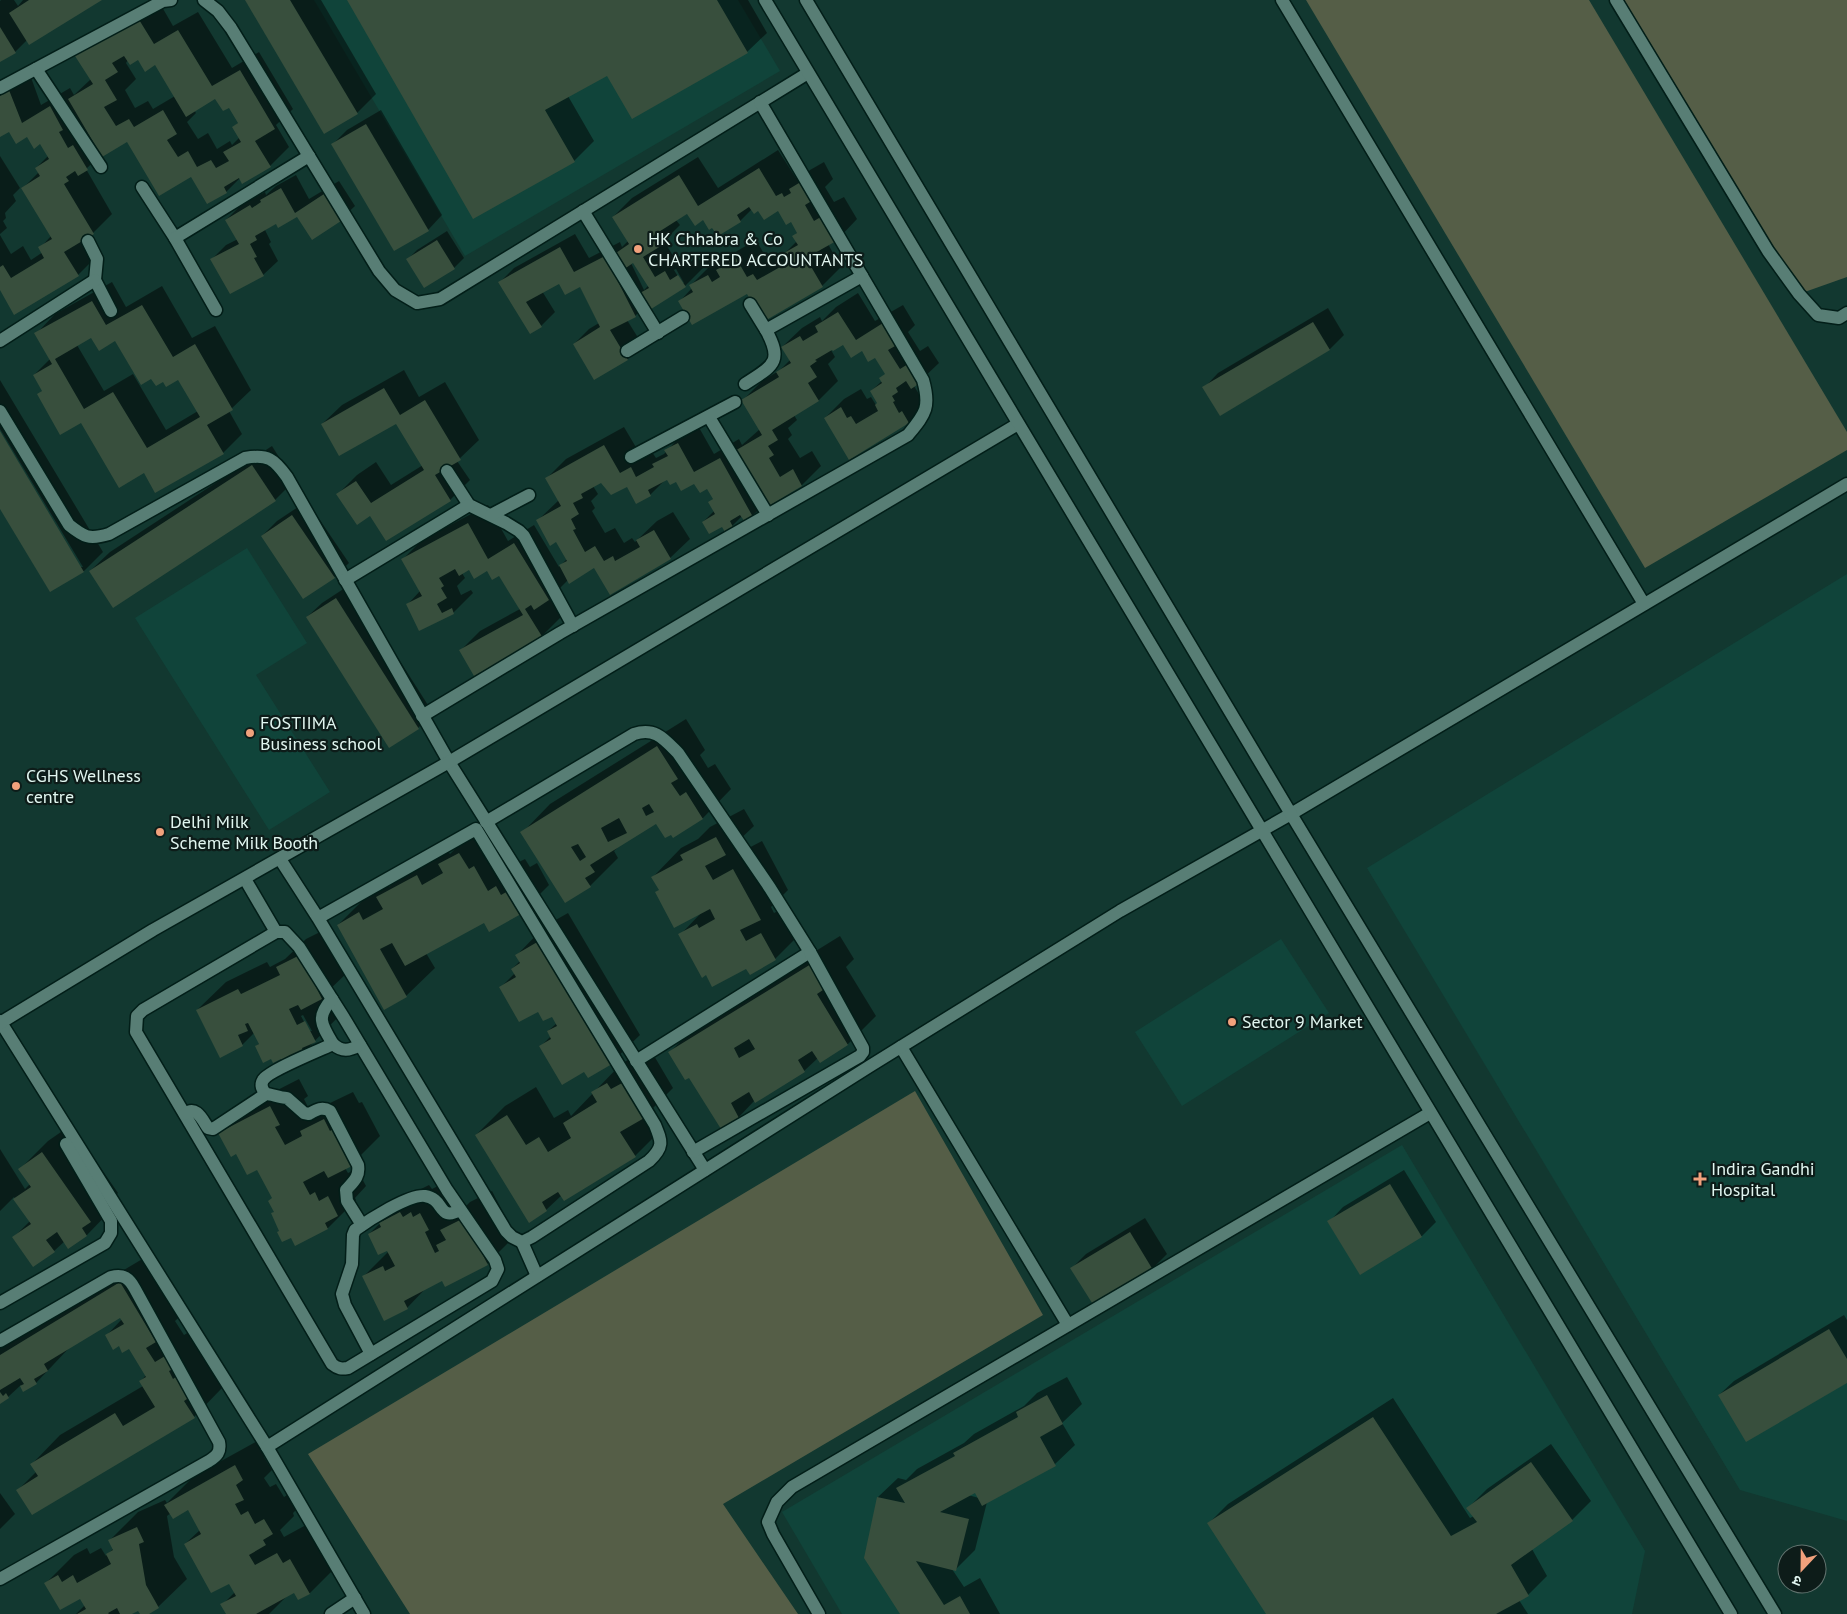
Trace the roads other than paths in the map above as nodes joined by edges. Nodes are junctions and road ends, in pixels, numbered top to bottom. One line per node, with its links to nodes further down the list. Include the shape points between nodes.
1 (171, 0): 7 (street)
2 (204, 0): 11 (street, via 231,28)
3 (764, 0): 8 (street)
4 (806, 0): 45 (street)
5 (1282, 0): 41 (street)
6 (1616, 0): 22 (street, via 1768,251 1799,294 1818,315 1838,318)
7 (36, 69): 9 (street); 12 (street)
8 (808, 74): 10 (street); 32 (street)
9 (0, 88)
10 (760, 102): 14 (street); 17 (street)
11 (308, 156): 14 (street, via 379,270 395,290 417,303 440,299); 15 (street)
12 (100, 167)
13 (142, 187): 15 (street)
14 (583, 211): 25 (street)
15 (175, 238): 20 (street)
16 (88, 241): 18 (street, via 97,259)
17 (862, 276): 24 (street); 39 (street, via 923,380 928,398 922,418 908,435)
18 (95, 280): 21 (street); 26 (street)
19 (750, 304): 24 (street)
20 (216, 310)
21 (111, 311)
22 (1847, 313)
23 (684, 317): 25 (street)
24 (766, 330): 28 (street, via 773,344 774,361)
25 (658, 333): 27 (street)
26 (0, 341)
27 (627, 351)
28 (745, 384)
29 (735, 402): 31 (street)
30 (0, 412): 40 (street, via 69,525 94,539 245,458 266,457 277,464 287,477)
31 (709, 417): 33 (street); 39 (street)
32 (1018, 424): 44 (street); 47 (street)
33 (631, 457)
34 (447, 471): 37 (street)
35 (1847, 484): 41 (street)
36 (529, 495): 38 (street)
37 (469, 504): 38 (street); 40 (street)
38 (491, 515): 42 (street, via 524,536)
39 (768, 515): 42 (street)
40 (345, 580): 43 (street)
41 (1644, 604): 45 (street)
42 (573, 626): 43 (street)
43 (422, 716): 44 (street)
44 (449, 762): 46 (street); 48 (street)
45 (1291, 814): 47 (street); 82 (street)
46 (486, 822): 52 (street, via 634,734 653,733 678,753); 58 (street)
47 (1261, 832): 57 (street, via 1120,911); 60 (street)
48 (280, 858): 49 (street); 50 (street)
49 (245, 879): 51 (street); 54 (street)
50 (318, 918): 69 (street, via 506,1231); 69 (street, via 476,829 479,833 661,1138 660,1148 649,1161)
51 (276, 932): 53 (street, via 285,932 292,938); 61 (street, via 137,1016 136,1032)
52 (810, 952): 58 (street); 63 (street, via 863,1052)
53 (332, 999): 55 (street, via 321,1016); 56 (street)
54 (0, 1022): 66 (street)
55 (333, 1044): 56 (street, via 344,1050); 59 (street, via 268,1075 262,1084)
56 (360, 1045): 65 (street)
57 (901, 1047): 64 (street); 72 (street)
58 (636, 1061): 63 (street)
59 (266, 1094): 61 (street, via 213,1129 208,1128 194,1111); 67 (street, via 287,1098 304,1113 320,1108 330,1111 358,1165 356,1179 346,1190 347,1201)
60 (1430, 1113): 72 (street); 81 (street)
61 (185, 1114): 74 (street, via 332,1364 337,1368 348,1368)
62 (66, 1144): 68 (street, via 111,1221)
63 (693, 1152): 64 (street)
64 (704, 1170): 70 (street)
65 (460, 1210): 67 (street, via 448,1214 433,1199 416,1196); 74 (street, via 495,1260 498,1268 492,1281)
66 (128, 1224): 68 (street); 75 (street)
67 (362, 1225): 74 (street, via 353,1235 352,1264 342,1294)
68 (112, 1233): 71 (street, via 105,1243)
69 (522, 1242): 70 (street)
70 (537, 1276): 75 (street)
71 (0, 1303)
72 (1068, 1325): 80 (street, via 792,1488 777,1502 768,1522)
73 (0, 1341): 76 (street, via 111,1278 125,1276 220,1448 216,1457)
74 (371, 1354)
75 (267, 1447): 77 (street)
76 (0, 1579)
77 (355, 1598): 78 (street); 79 (street)
78 (331, 1614)
79 (364, 1614)
80 (819, 1614)
81 (1731, 1614)
82 (1775, 1614)

